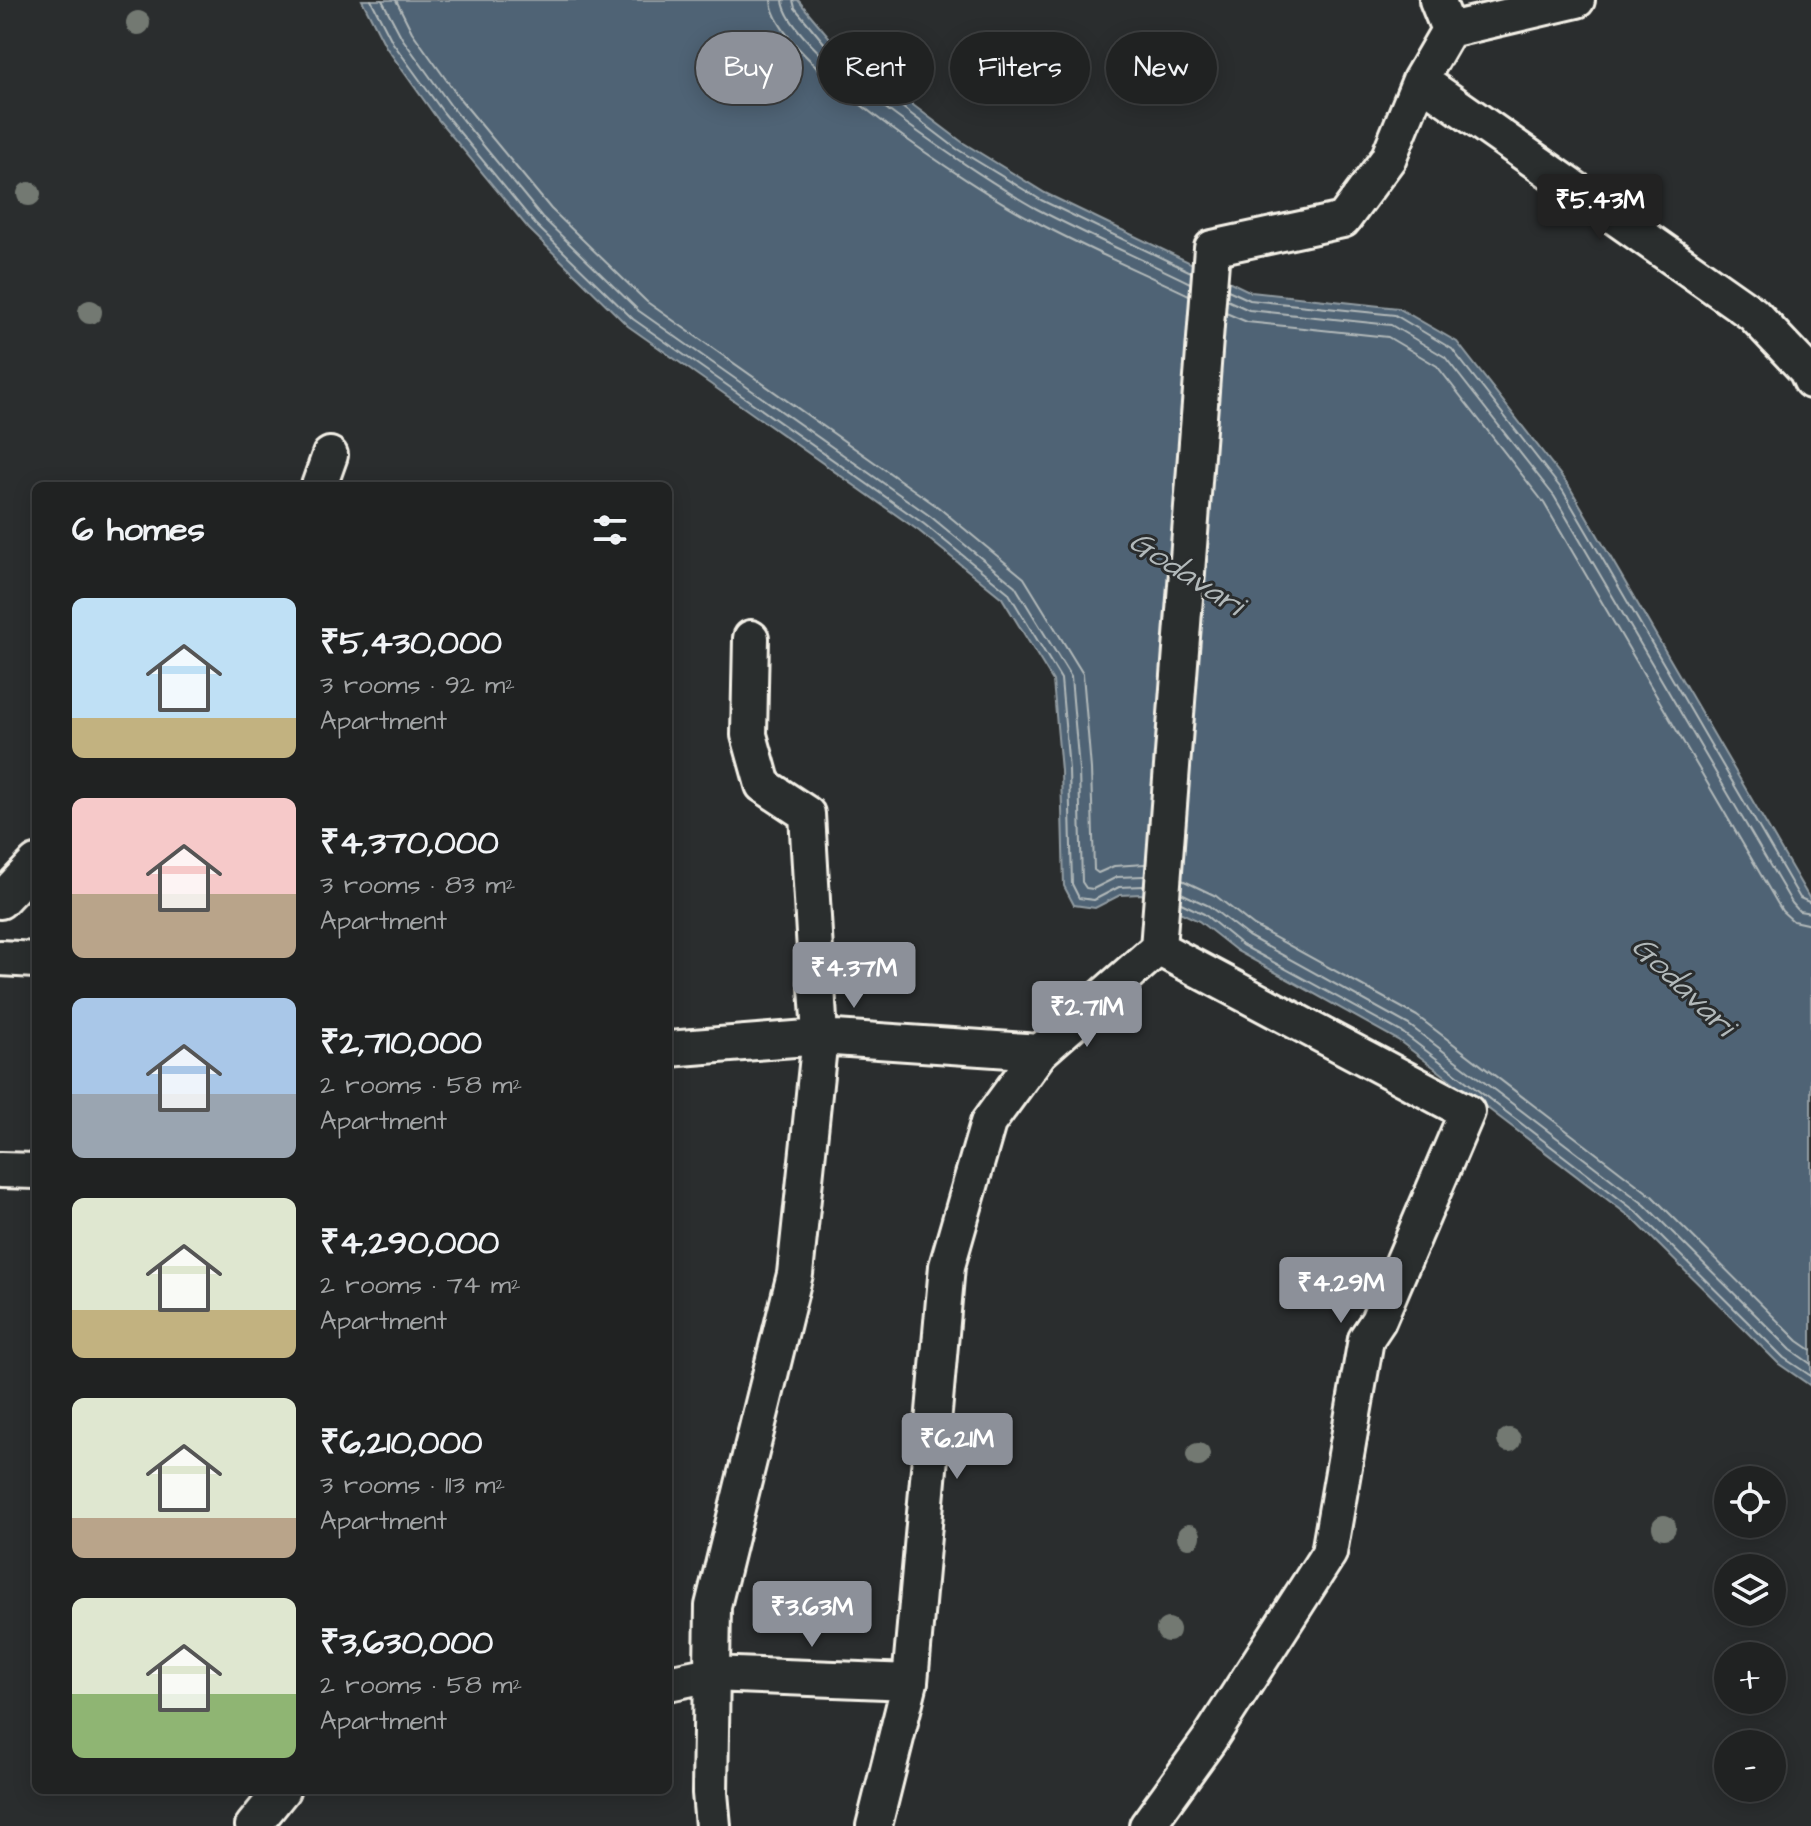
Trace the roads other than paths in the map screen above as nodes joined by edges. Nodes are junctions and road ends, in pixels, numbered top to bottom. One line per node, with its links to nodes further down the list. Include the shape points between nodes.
1 (1577, 0): 2 (street)
2 (1443, 15): 3 (street)
3 (1420, 80): 4 (street, via 1753,314); 8 (street, via 1388,159 1343,220 1212,248)
4 (1811, 381)
5 (751, 638): 11 (street, via 749,735 763,785 807,814)
6 (32, 867): 7 (street)
7 (0, 901)
8 (1158, 948): 13 (street); 23 (street, via 1467,1112 1366,1339 1329,1553)
9 (0, 958): 10 (street)
10 (32, 960)
11 (820, 1037): 12 (street); 13 (street); 16 (street, via 795,1274 713,1606)
12 (672, 1049)
13 (1040, 1052): 18 (street, via 988,1123 947,1266)
14 (0, 1170): 15 (street)
15 (32, 1171)
16 (711, 1674): 17 (street); 18 (street); 21 (street)
17 (672, 1682)
18 (910, 1682): 22 (street)
19 (279, 1794): 20 (street)
20 (253, 1826)
21 (713, 1826)
22 (874, 1826)
23 (1147, 1826)

